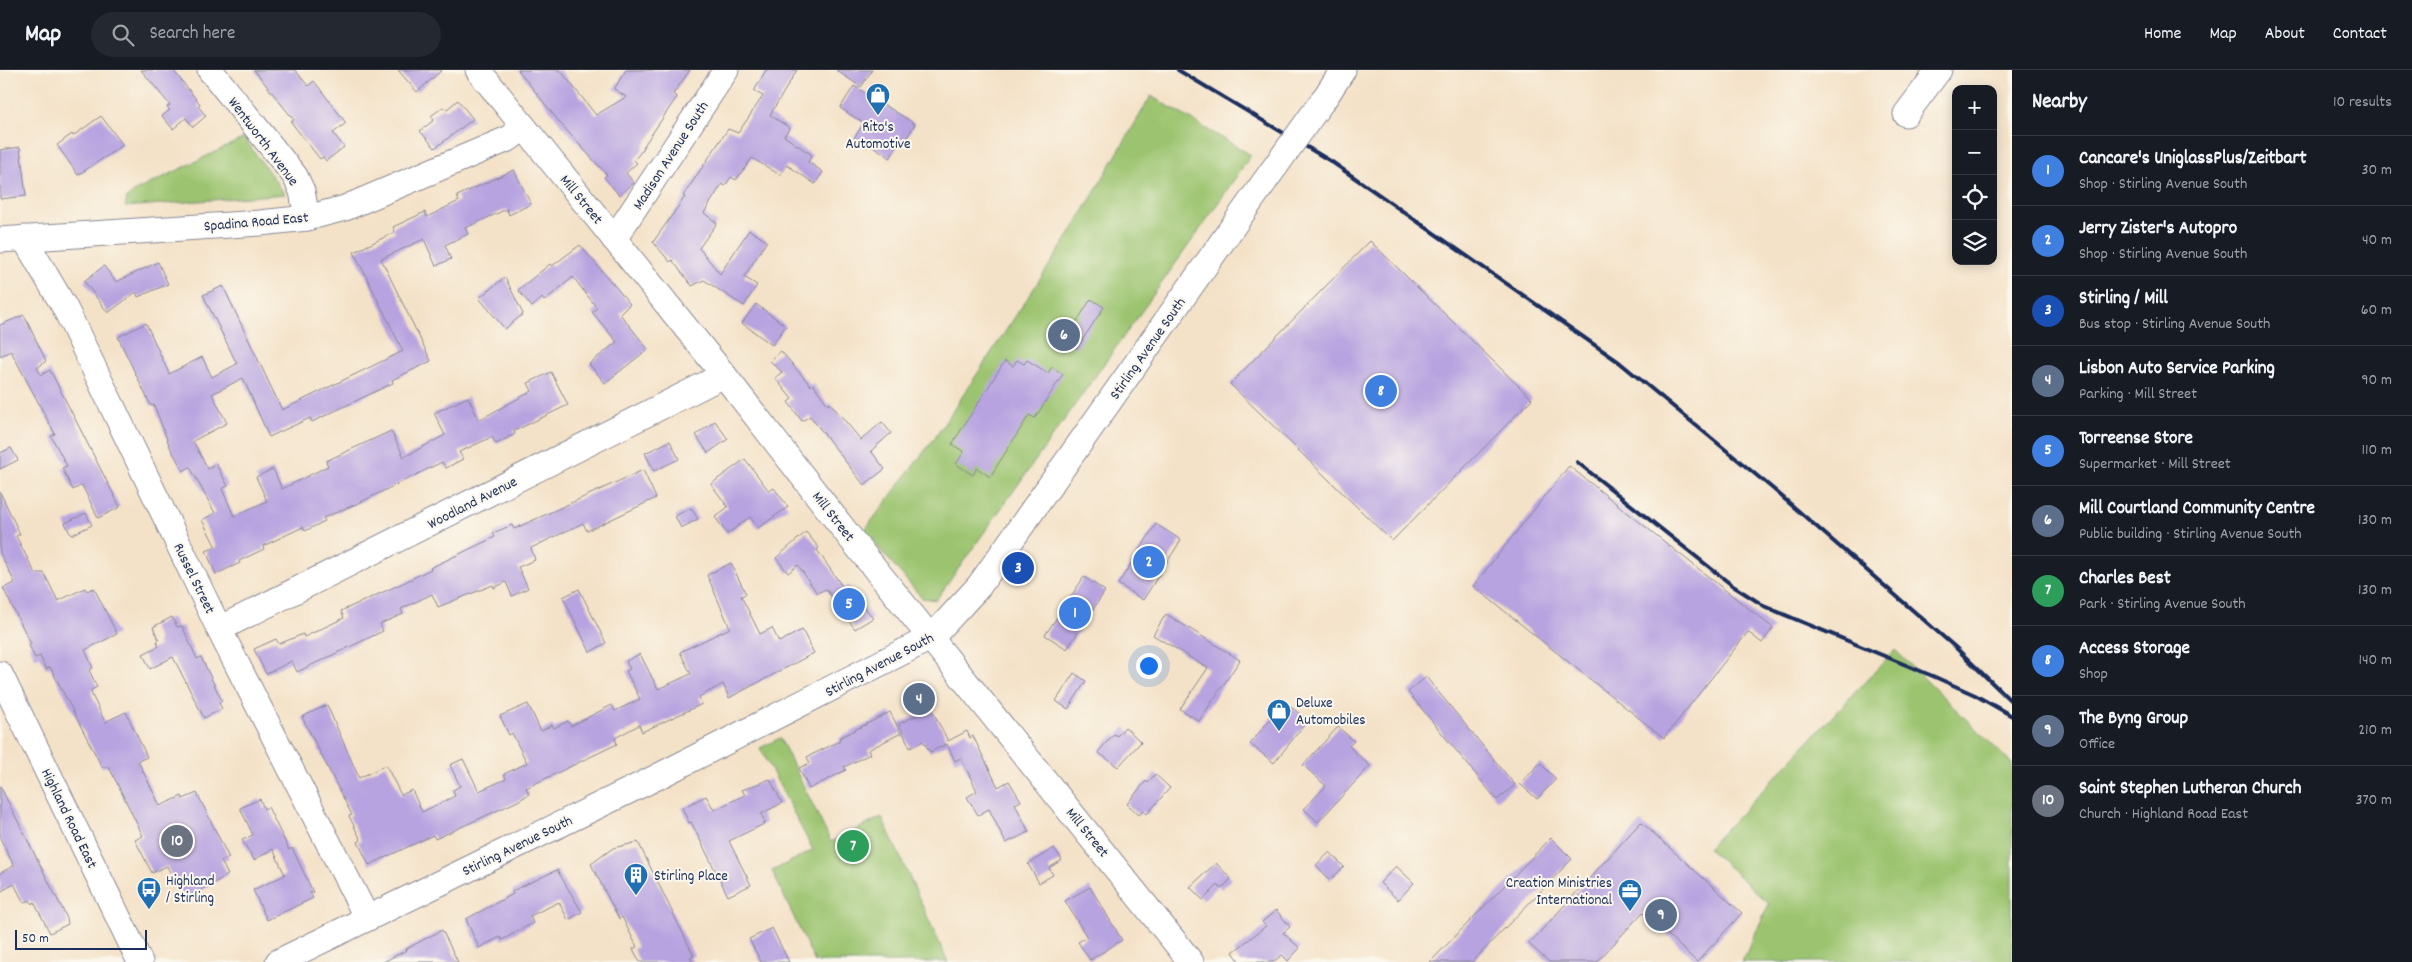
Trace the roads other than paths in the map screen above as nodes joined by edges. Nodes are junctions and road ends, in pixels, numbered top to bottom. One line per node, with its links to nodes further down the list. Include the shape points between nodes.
1 (210, 70): 8 (street, Wentworth Avenue, via 295,176 302,191)
2 (478, 70): 7 (street, Mill Street)
3 (726, 70): 10 (street, Madison Avenue South)
4 (1343, 70): 13 (street, Stirling Avenue South, bridge, via 979,586)
5 (1939, 70): 6 (street)
6 (1906, 114)
7 (524, 127): 8 (street, Spadina Road East, via 510,138 345,208); 10 (street, Mill Street)
8 (307, 218): 9 (street, Spadina Road East)
9 (12, 239): 12 (street, Russel Street, via 64,308)
10 (614, 239): 11 (street, Mill Street)
11 (724, 375): 12 (street, Woodland Avenue); 13 (street, Mill Street)
12 (219, 629): 15 (street, Russel Street)
13 (932, 638): 15 (street, Stirling Avenue South, via 652,780); 18 (street, Mill Street)
14 (0, 674): 16 (street, Highland Road East)
15 (367, 918): 17 (street, Stirling Avenue South)
16 (140, 962)
17 (278, 962)
18 (1191, 962)

